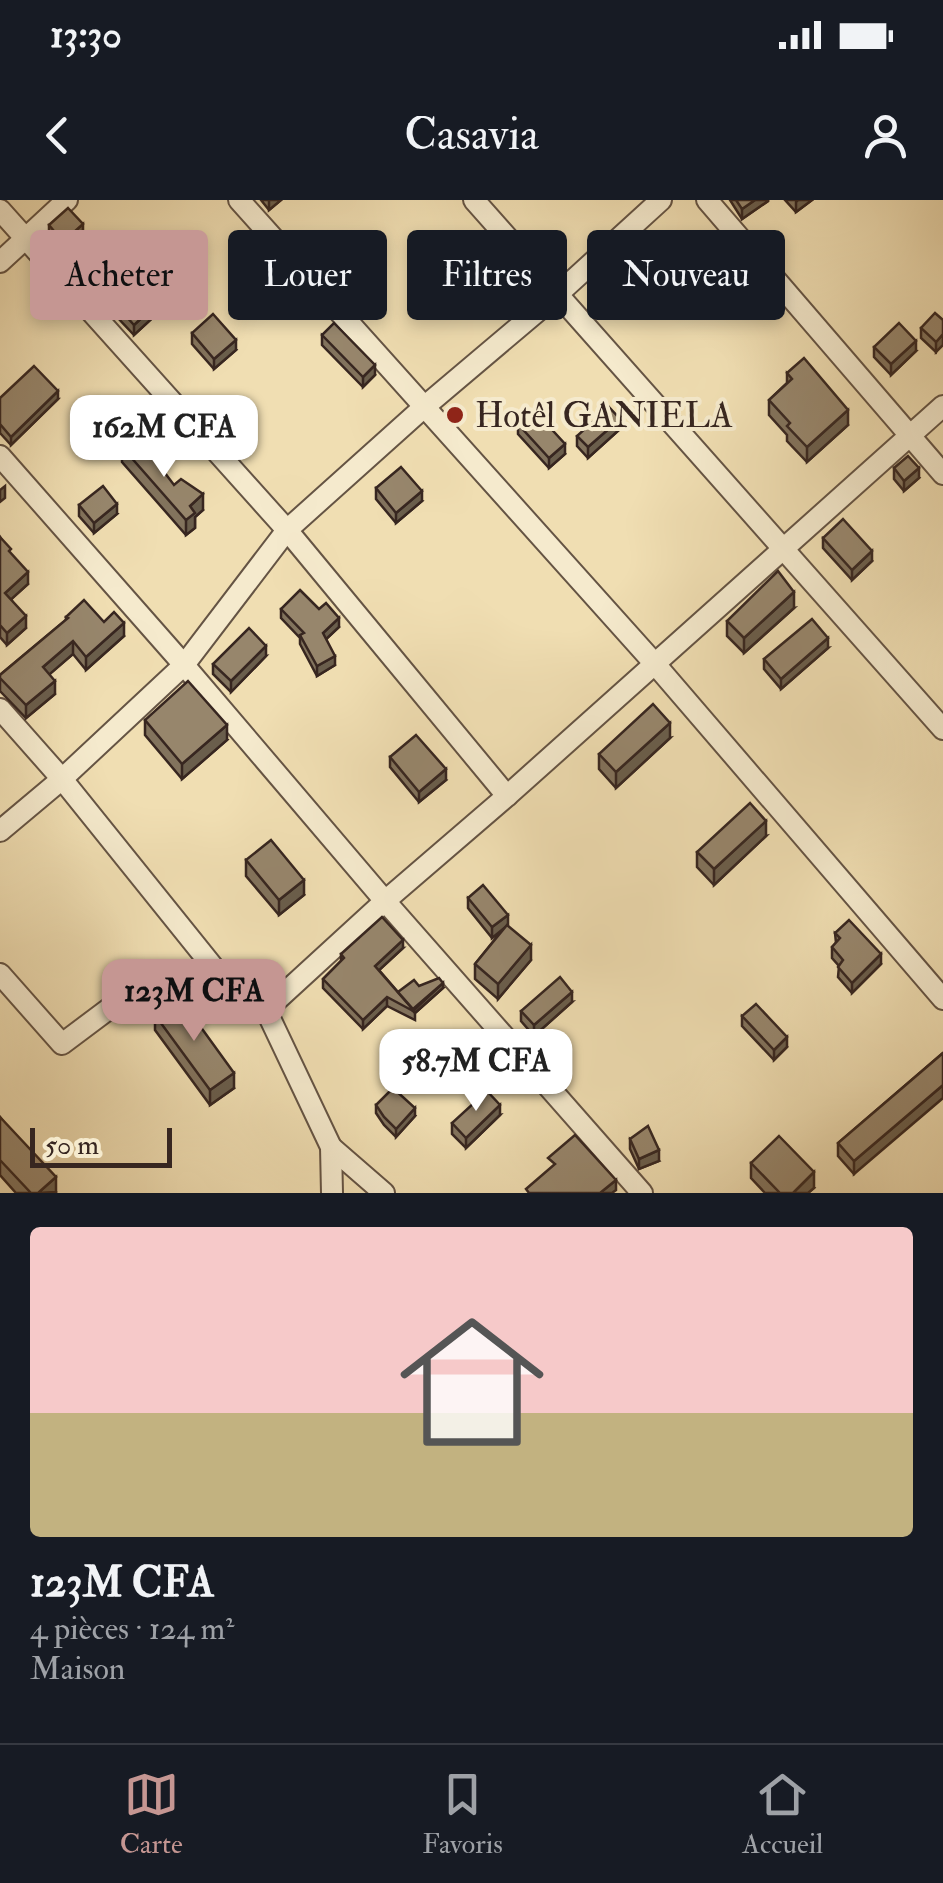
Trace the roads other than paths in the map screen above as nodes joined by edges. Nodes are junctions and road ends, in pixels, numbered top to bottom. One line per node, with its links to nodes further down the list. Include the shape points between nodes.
1 (67, 200): 8 (street)
2 (239, 200): 14 (street)
3 (474, 200): 7 (street)
4 (661, 200): 10 (street)
5 (706, 200): 15 (street)
6 (0, 210): 8 (street)
7 (501, 230)
8 (24, 239): 9 (street); 18 (street)
9 (0, 262)
10 (567, 286)
11 (567, 302): 19 (street)
12 (527, 320): 14 (street)
13 (943, 406): 15 (street)
14 (424, 408): 18 (street); 20 (street)
15 (910, 435): 17 (street); 19 (street)
16 (0, 456): 21 (street)
17 (943, 474)
18 (286, 530): 21 (street); 25 (street)
19 (785, 550): 20 (street); 23 (street)
20 (655, 664): 25 (street); 30 (street)
21 (184, 665): 24 (street); 27 (street)
22 (0, 708): 24 (street)
23 (943, 730)
24 (62, 779): 26 (street); 29 (street)
25 (508, 796): 27 (street)
26 (0, 832)
27 (385, 901): 31 (street); 35 (street)
28 (0, 974): 29 (street, via 62,1044 138,986)
29 (222, 978): 31 (street)
30 (943, 999)
31 (266, 1010): 32 (street)
32 (331, 1147): 33 (street); 34 (street)
33 (332, 1193)
34 (384, 1193)
35 (642, 1193)

